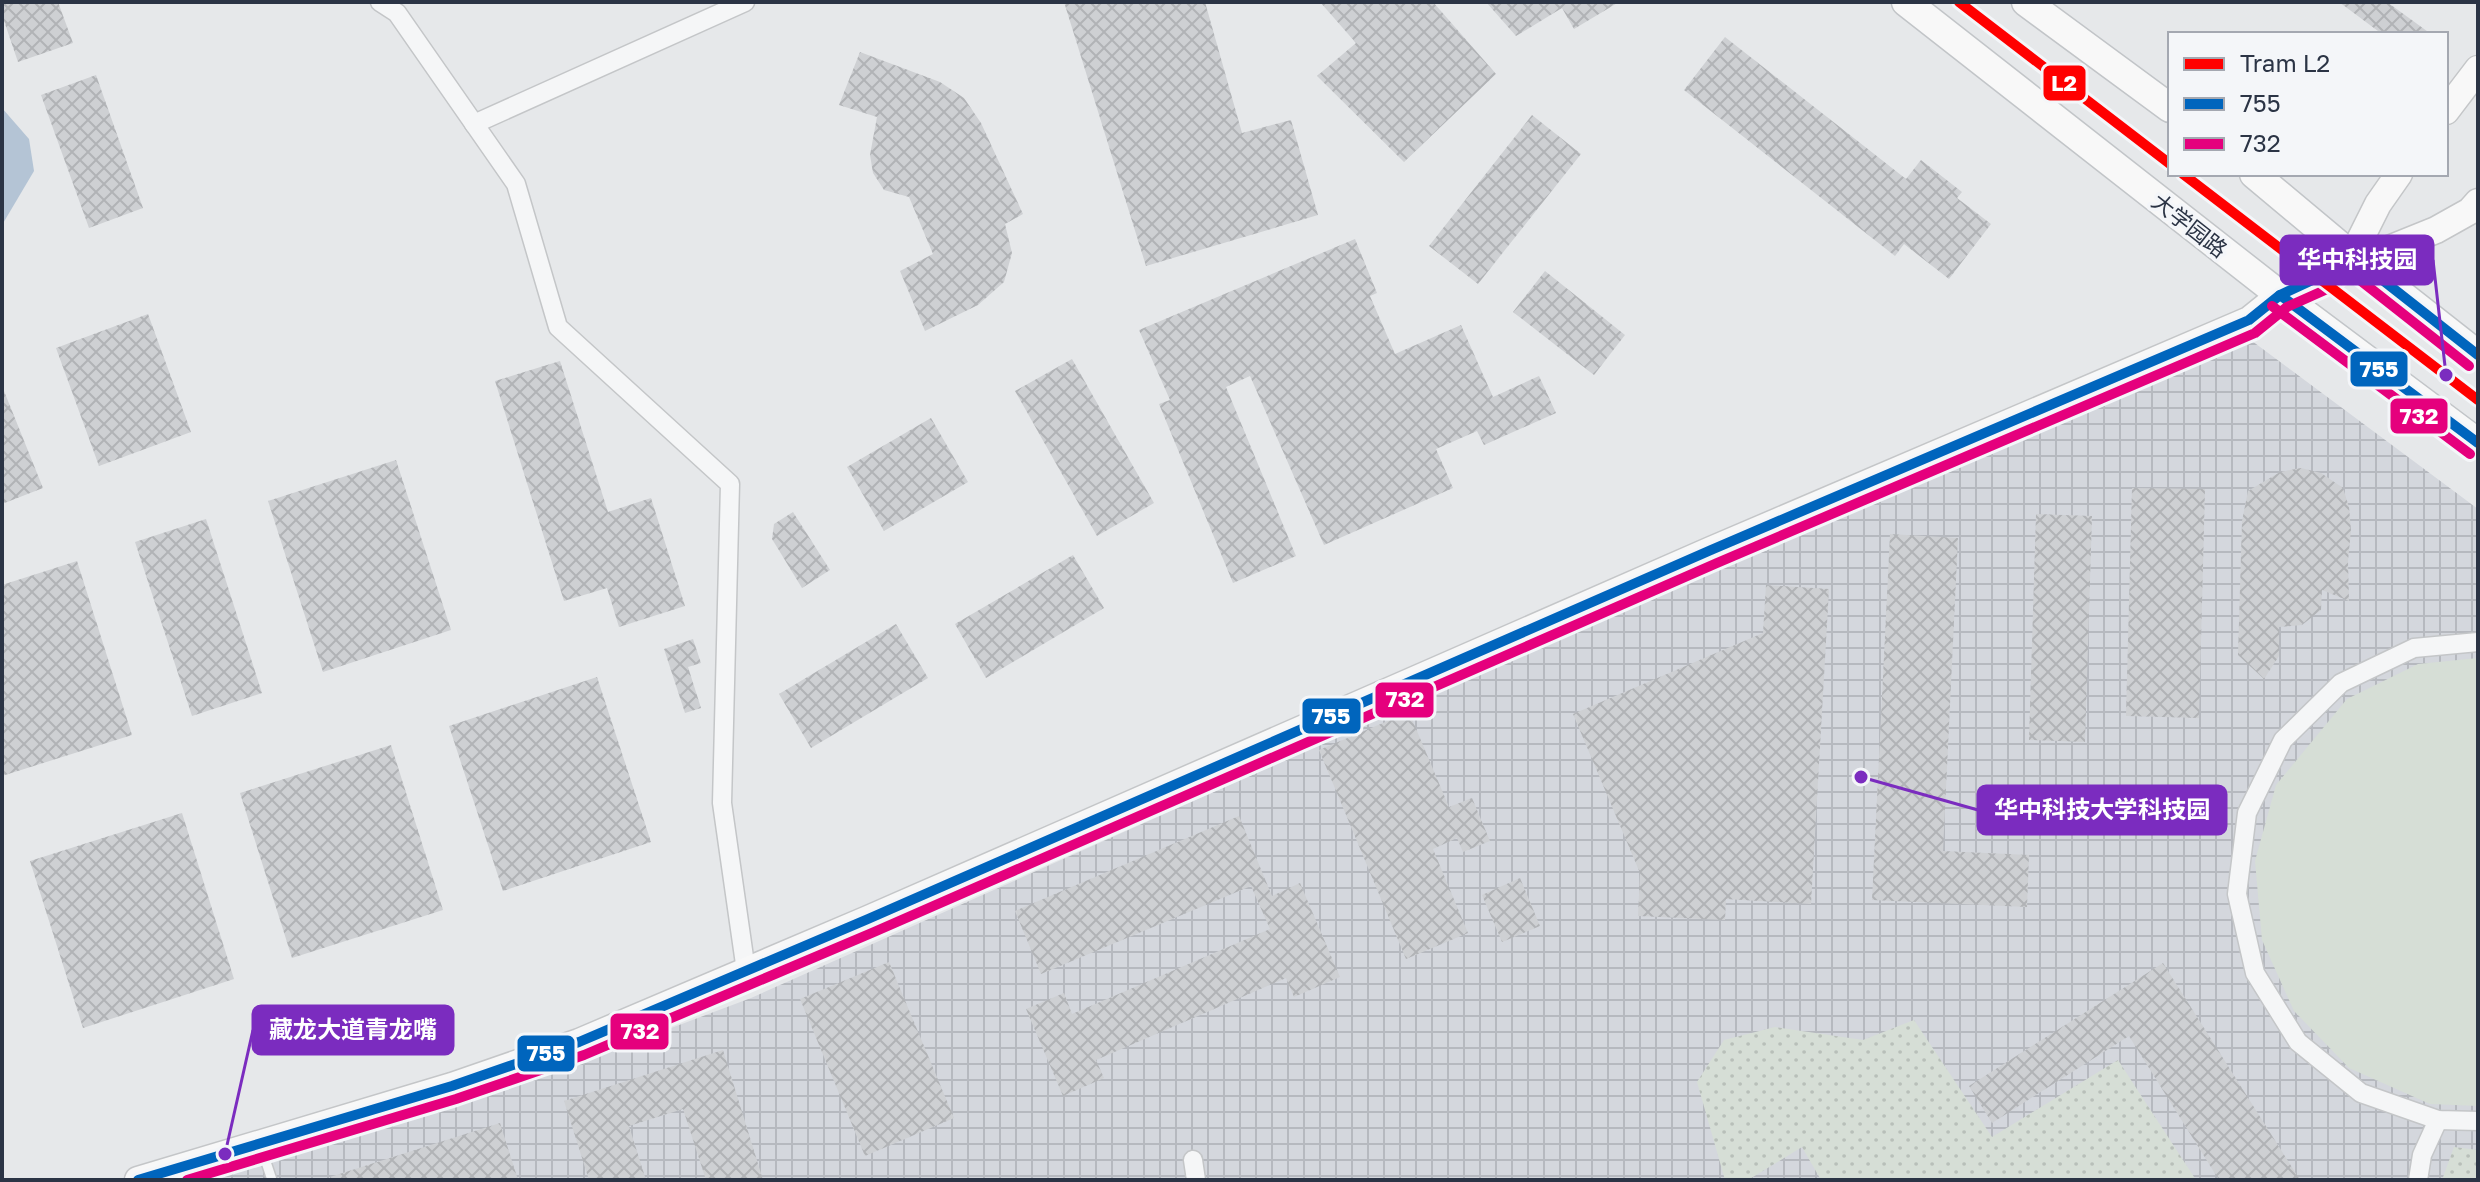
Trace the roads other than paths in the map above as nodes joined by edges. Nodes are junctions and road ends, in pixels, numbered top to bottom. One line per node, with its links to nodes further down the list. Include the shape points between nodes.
1 (380, 2): 8 (street, via 397,13)
2 (745, 2): 8 (street)
3 (1906, 2): 13 (main road, 大学园路)
4 (2026, 2): 6 (main road)
5 (2478, 69): 7 (main road)
6 (2168, 107)
7 (2448, 108)
8 (474, 124): 17 (street, via 516,184 558,327 730,484 722,803)
9 (2256, 176): 12 (main road)
10 (2398, 176): 12 (main road)
11 (2478, 202): 12 (main road, via 2436,230 2379,253)
12 (2352, 256): 13 (main road); 14 (main road)
13 (2280, 295): 15 (main road, 大学园路); 17 (main road, via 2249,320)
14 (2478, 355)
15 (2478, 443)
16 (2478, 642): 18 (street, via 2414,648 2341,683 2283,740 2247,813 2237,894 2255,973 2298,1042 2361,1093)
17 (746, 971): 20 (main road, via 579,1042)
18 (2438, 1120): 19 (street); 25 (street, via 2422,1155)
19 (2478, 1121)
20 (260, 1143): 22 (main road); 23 (lane)
21 (1193, 1160): 24 (street)
22 (138, 1180)
23 (272, 1180)
24 (1196, 1180)
25 (2418, 1180)

